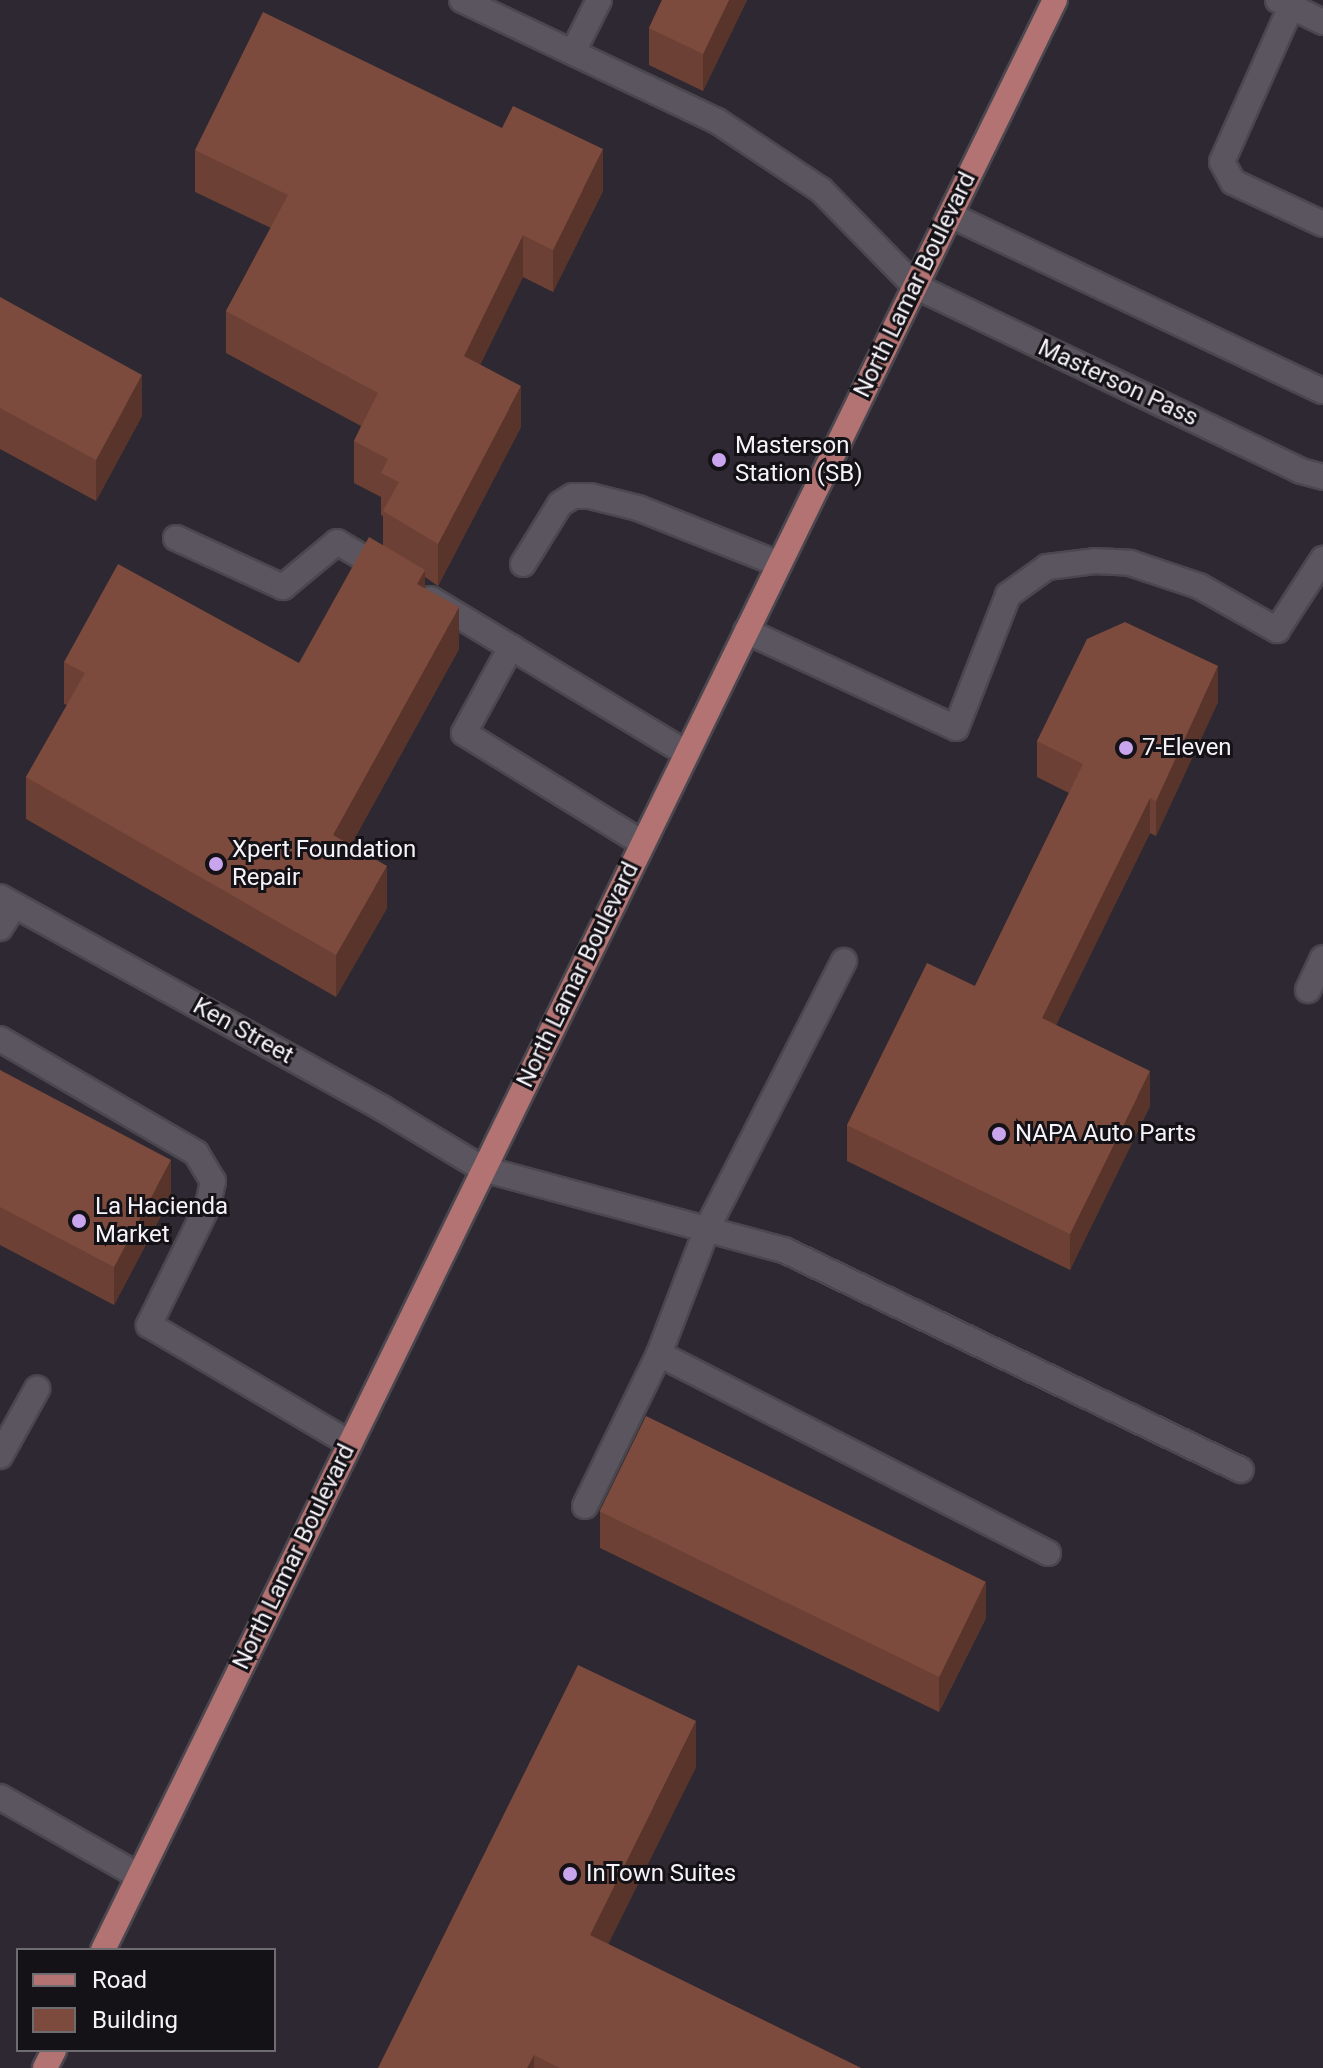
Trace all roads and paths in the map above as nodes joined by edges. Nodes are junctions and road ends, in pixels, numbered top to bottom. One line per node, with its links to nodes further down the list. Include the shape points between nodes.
1 (462, 0): 6 (street, Masterson Pass)
2 (599, 0): 6 (street)
3 (1055, 0): 7 (main road, North Lamar Boulevard)
4 (1287, 2): 5 (street); 8 (street, via 1222,162 1233,182)
5 (1323, 22)
6 (573, 52): 9 (street, Masterson Pass, via 717,121 821,190)
7 (950, 215): 9 (main road, North Lamar Boulevard); 10 (street)
8 (1323, 224)
9 (915, 286): 11 (street, Masterson Pass); 15 (main road, North Lamar Boulevard)
10 (1323, 391)
11 (1323, 477)
12 (176, 538): 17 (street, via 283,587 337,542)
13 (1323, 559): 16 (street, via 1277,630 1199,586 1130,563 1047,567 1008,595 956,728)
14 (523, 564): 15 (street, via 560,504 573,496 590,496 638,508)
15 (779, 564): 16 (main road, North Lamar Boulevard)
16 (746, 631): 18 (main road, North Lamar Boulevard)
17 (511, 647): 18 (street); 19 (street, via 464,733)
18 (686, 753): 19 (main road, North Lamar Boulevard)
19 (642, 843): 26 (main road, North Lamar Boulevard)
20 (7, 901): 21 (street); 26 (street, Ken Street)
21 (0, 928)
22 (1323, 958): 24 (street)
23 (844, 961): 27 (street)
24 (1308, 990)
25 (0, 1039): 30 (street, via 196,1153 213,1181 208,1205 149,1325)
26 (483, 1169): 27 (street, Ken Street); 30 (main road, North Lamar Boulevard)
27 (707, 1229): 28 (street); 32 (street, Ken Street, via 784,1250)
28 (659, 1354): 33 (street); 34 (street)
29 (37, 1389): 31 (street)
30 (349, 1443): 36 (main road, North Lamar Boulevard)
31 (0, 1456)
32 (1241, 1470)
33 (585, 1506)
34 (1048, 1553)
35 (0, 1797): 36 (street)
36 (139, 1876): 37 (main road, North Lamar Boulevard)
37 (104, 1948)

